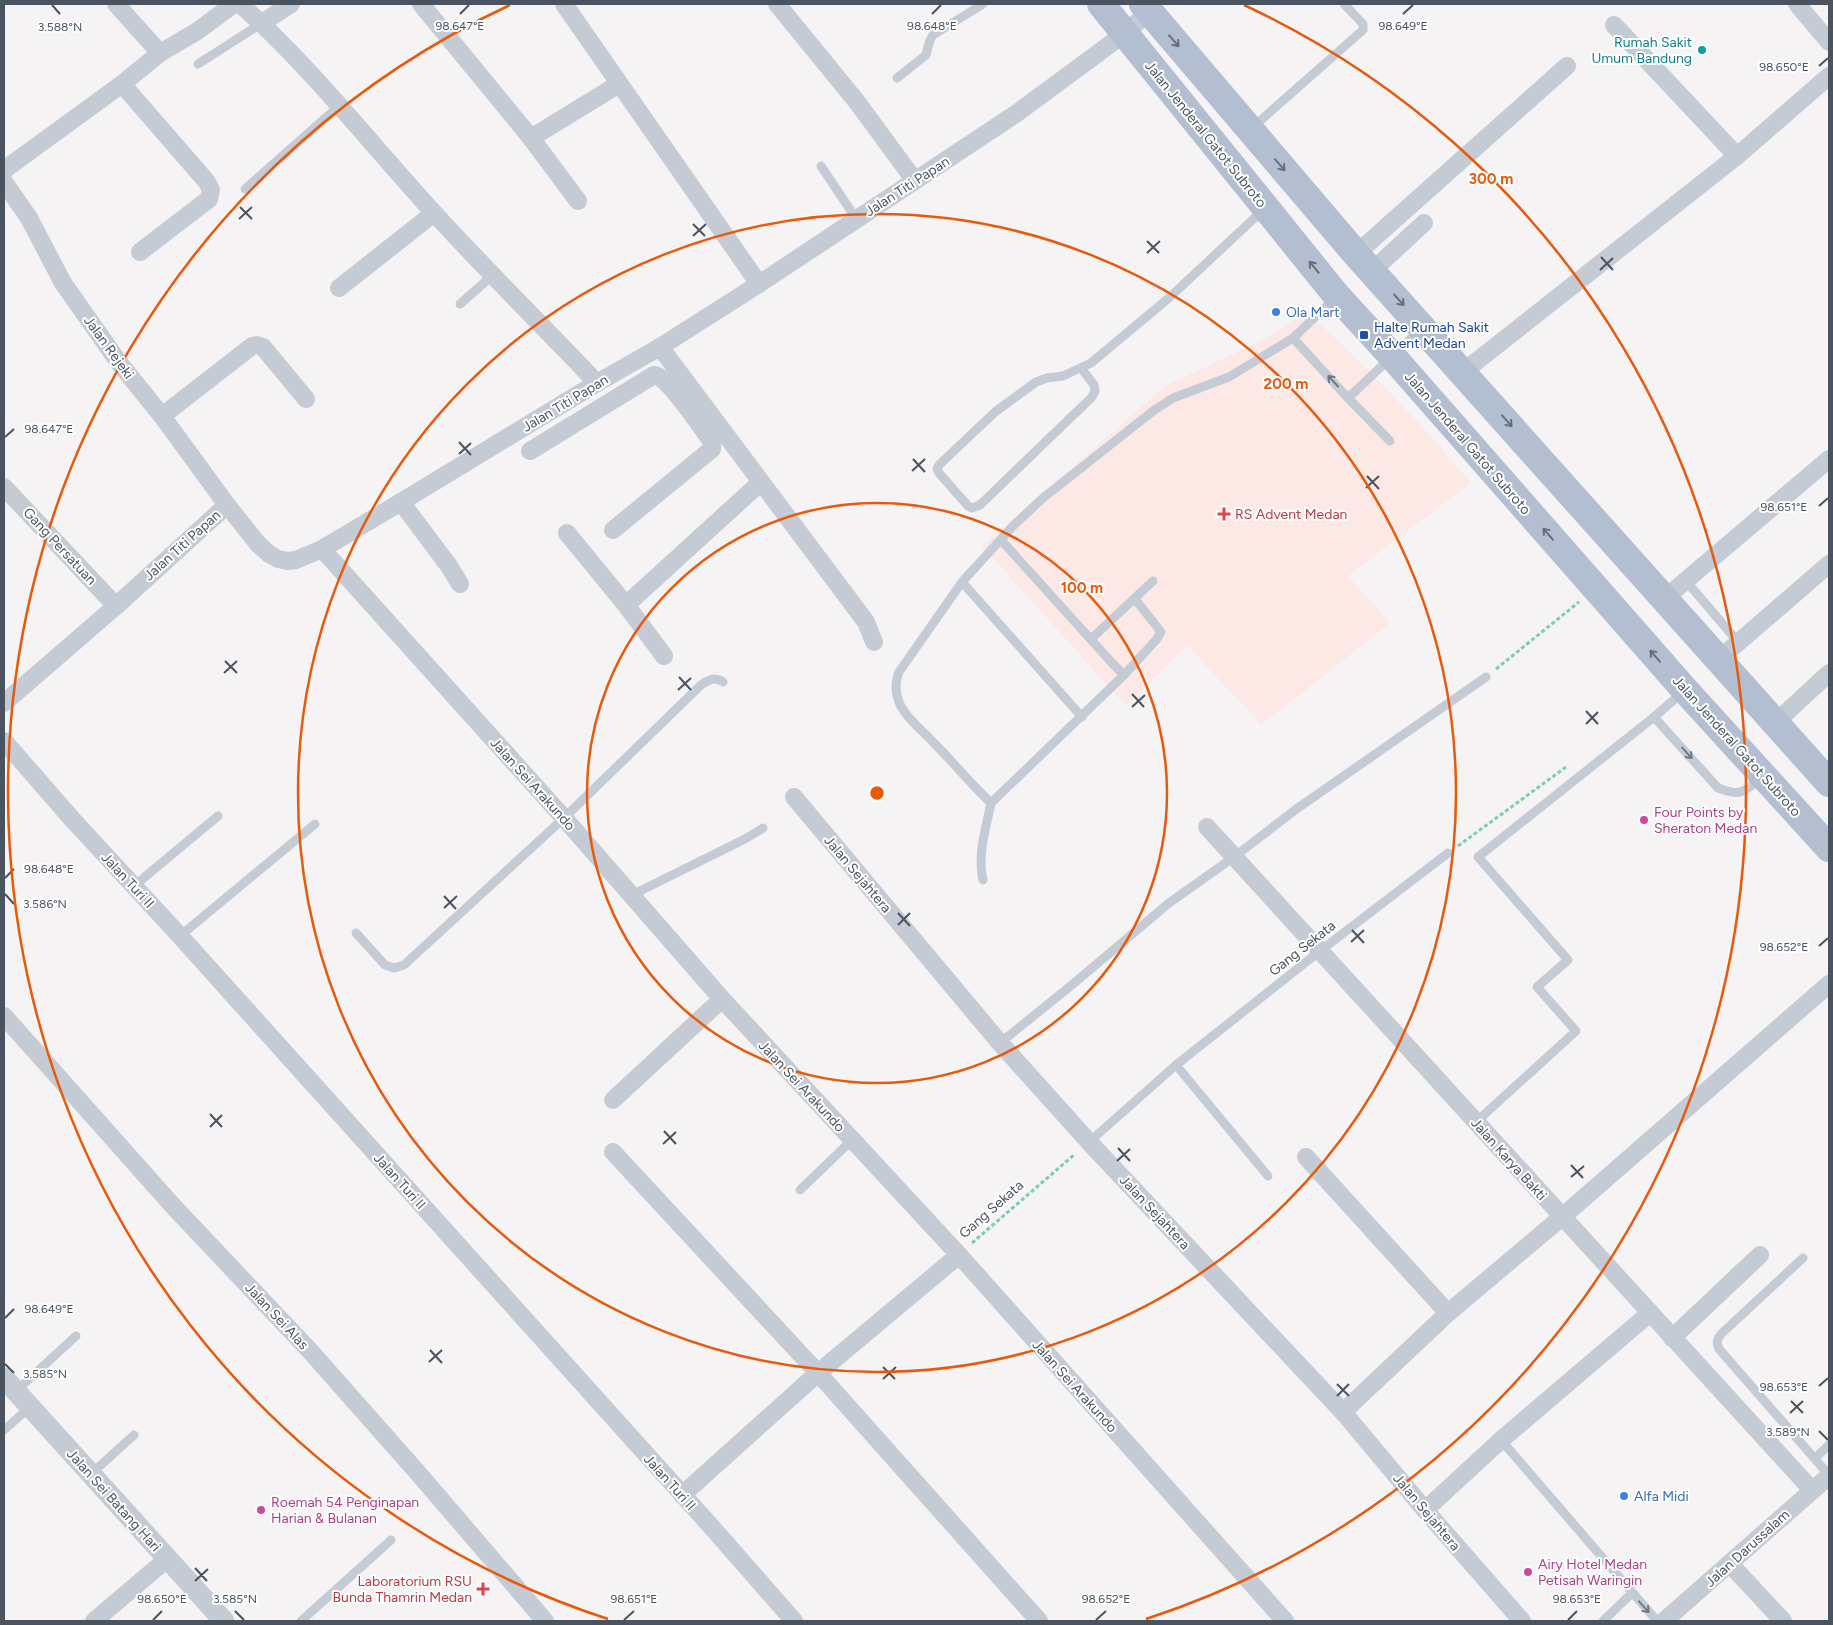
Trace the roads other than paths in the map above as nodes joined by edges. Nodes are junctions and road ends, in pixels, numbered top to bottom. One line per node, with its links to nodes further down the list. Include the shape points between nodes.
1 (116, 4): 17 (street)
2 (234, 4): 17 (street)
3 (240, 4): 13 (street)
4 (291, 4): 13 (street)
5 (420, 4): 26 (street)
6 (564, 4): 23 (street)
7 (777, 4): 31 (street, via 857,102)
8 (983, 4): 21 (lane, via 933,35 926,55)
9 (1101, 4): 15 (main road, Jalan Jenderal Gatot Subroto)
10 (1344, 4): 25 (lane, via 1364,24 1364,30)
11 (1799, 4): 16 (street)
12 (1150, 6): 15 (street, Jalan Titi Papan); 25 (main road, one-way to 25)
13 (262, 23): 18 (lane); 24 (street)
14 (1614, 25): 27 (street)
15 (1124, 34): 31 (street, Jalan Titi Papan, via 1017,113); 34 (main road, Jalan Jenderal Gatot Subroto)
16 (1829, 42)
17 (160, 53): 22 (street)
18 (198, 64)
19 (1567, 66): 39 (street)
20 (1829, 76): 27 (street)
21 (897, 78)
22 (122, 84): 29 (street); 38 (street, via 211,190 209,199)
23 (619, 84): 26 (street); 41 (street)
24 (340, 105): 32 (lane); 35 (street)
25 (1250, 130): 39 (main road, one-way to 39)
26 (531, 138): 33 (street)
27 (1737, 156): 50 (street)
28 (821, 166): 36 (lane)
29 (4, 170)
30 (4, 182): 55 (street, Jalan Rejeki, via 29,218 63,283 120,364)
31 (915, 182): 36 (street, Jalan Titi Papan)
32 (244, 189)
33 (578, 200)
34 (1266, 208): 43 (main road, Jalan Jenderal Gatot Subroto, one-way to 34); 49 (lane, via 1170,297 1091,364)
35 (434, 213): 40 (street); 42 (street)
36 (857, 220): 41 (street, Jalan Titi Papan)
37 (1424, 223): 39 (street)
38 (140, 252)
39 (1364, 263): 45 (main road, one-way to 45)
40 (493, 275): 44 (lane); 51 (street)
41 (759, 284): 47 (street, Jalan Titi Papan)
42 (340, 288)
43 (1337, 296): 46 (lane); 48 (main road, Jalan Jenderal Gatot Subroto)
44 (460, 304)
45 (1423, 327): 48 (lane); 50 (main road)
46 (1294, 338): 52 (lane, one-way to 46); 65 (lane, via 1229,377 1173,398 1153,410 1043,498)
47 (660, 347): 51 (street, Jalan Titi Papan); 59 (street)
48 (1392, 356): 52 (lane); 85 (main road, Jalan Jenderal Gatot Subroto, one-way to 48)
49 (1082, 368): 49 (lane, via 1094,385 1092,397 980,505 968,506 939,473 939,465 995,412 1036,382)
50 (1463, 372): 73 (main road, one-way to 73)
51 (593, 385): 54 (street); 61 (street, Jalan Titi Papan)
52 (1348, 398): 56 (lane)
53 (306, 399): 55 (street, via 263,347 256,345)
54 (601, 406): 57 (street); 63 (street, via 657,374 678,395 712,444 711,451)
55 (162, 416): 62 (street, Jalan Rejeki)
56 (1390, 441)
57 (530, 451)
58 (1829, 459): 73 (street)
59 (761, 482): 74 (street); 77 (street, via 866,622)
60 (4, 487): 75 (street, Gang Persatuan)
61 (401, 502): 66 (street, Jalan Titi Papan); 70 (street)
62 (227, 505): 66 (street, Jalan Titi Papan, via 258,544 278,559 296,560); 75 (street, Jalan Titi Papan)
63 (613, 530)
64 (567, 533): 74 (street)
65 (1001, 540): 69 (lane); 76 (lane)
66 (322, 548): 96 (street, Jalan Sei Arakundo)
67 (1829, 564): 78 (street)
68 (1153, 581): 72 (lane)
69 (962, 582): 87 (lane); 94 (lane, via 899,672 895,690 900,704 911,718 975,788)
70 (460, 584)
71 (1692, 588): 78 (lane)
72 (1135, 599): 76 (lane); 82 (lane, via 1161,632)
73 (1664, 599): 80 (main road)
74 (626, 605): 79 (street)
75 (116, 606): 86 (street, Jalan Titi Papan)
76 (1091, 639): 82 (lane)
77 (874, 642)
78 (1739, 644): 80 (street)
79 (664, 656)
80 (1718, 660): 89 (main road)
81 (1829, 673): 89 (street)
82 (1124, 675): 87 (lane)
83 (1486, 677): 102 (lane, via 1295,810)
84 (723, 682): 96 (lane, via 711,679 701,685)
85 (1685, 690): 88 (lane); 91 (main road, Jalan Jenderal Gatot Subroto)
86 (4, 703)
87 (1082, 717): 94 (lane)
88 (1654, 717): 91 (lane, one-way to 91, via 1718,788 1740,793); 115 (lane, via 1478,857 1568,960 1537,987 1576,1031)
89 (1775, 723): 92 (main road)
90 (4, 741): 104 (street, Jalan Turi II)
91 (1764, 777): 100 (main road, Jalan Jenderal Gatot Subroto)
92 (1829, 784)
93 (794, 797): 112 (street, Jalan Sejahtera)
94 (992, 802): 103 (lane, via 983,841 980,868)
95 (218, 816): 104 (lane)
96 (564, 818): 105 (street, Jalan Sei Arakundo); 106 (lane, via 404,965 394,968 385,965)
97 (315, 824): 107 (lane)
98 (1207, 827): 102 (street, Jalan Karya Bakti)
99 (763, 828): 105 (lane)
100 (1828, 845)
101 (1448, 853): 108 (lane, Gang Sekata)
102 (1234, 857): 108 (street, Jalan Karya Bakti); 112 (lane, via 1169,902)
103 (983, 880)
104 (134, 886): 107 (street, Jalan Turi II)
105 (632, 895): 110 (street, Jalan Sei Arakundo)
106 (356, 933)
107 (180, 936): 141 (street, Jalan Turi II)
108 (1320, 951): 113 (lane, Gang Sekata); 115 (street, Jalan Karya Bakti)
109 (1829, 984): 122 (street)
110 (722, 999): 114 (street); 116 (street, Jalan Sei Arakundo)
111 (4, 1016): 150 (street, Jalan Sei Alas, via 173,1206 311,1352)
112 (1000, 1043): 117 (street, Jalan Sejahtera)
113 (1176, 1065): 117 (lane, Gang Sekata); 120 (lane)
114 (613, 1100)
115 (1476, 1122): 122 (street, Jalan Karya Bakti)
116 (852, 1140): 121 (lane); 123 (street, Jalan Sei Arakundo)
117 (1089, 1142): 132 (street, Jalan Sejahtera)
118 (613, 1152): 130 (street)
119 (1306, 1157): 126 (street)
120 (1268, 1176)
121 (800, 1190)
122 (1562, 1217): 126 (street); 127 (street, Jalan Karya Bakti)
123 (958, 1255): 130 (street); 153 (street, Jalan Sei Arakundo)
124 (1760, 1255): 129 (street)
125 (1803, 1258): 137 (lane, via 1721,1334 1717,1345)
126 (1448, 1313): 132 (street)
127 (1650, 1314): 129 (street, Jalan Karya Bakti); 135 (street)
128 (76, 1336): 131 (lane)
129 (1672, 1338): 140 (street, Jalan Karya Bakti)
130 (818, 1373): 141 (street); 152 (street)
131 (17, 1392): 133 (lane); 138 (street, Jalan Sei Batang Hari)
132 (1344, 1412): 142 (street, Jalan Sejahtera)
133 (4, 1430)
134 (134, 1435): 138 (lane)
135 (1501, 1440): 142 (street); 146 (lane)
136 (1829, 1445): 137 (lane)
137 (1815, 1458): 139 (lane)
138 (91, 1474): 144 (street, Jalan Sei Batang Hari)
139 (1829, 1475): 140 (street, Jalan Darussalam)
140 (1812, 1490): 145 (street, Jalan Darussalam)
141 (682, 1495): 151 (street, Jalan Turi II)
142 (1425, 1510): 154 (street, Jalan Sejahtera)
143 (391, 1540): 149 (lane)
144 (167, 1559): 147 (street); 148 (street, Jalan Sei Batang Hari)
145 (1730, 1564): 157 (street, Jalan Darussalam); 158 (street)
146 (1632, 1593): 155 (lane); 156 (lane, one-way to 156)
147 (94, 1621)
148 (224, 1621)
149 (301, 1621)
150 (545, 1621)
151 (794, 1621)
152 (1040, 1621)
153 (1285, 1621)
154 (1522, 1621)
155 (1603, 1621)
156 (1657, 1621)
157 (1664, 1621)
158 (1783, 1621)

